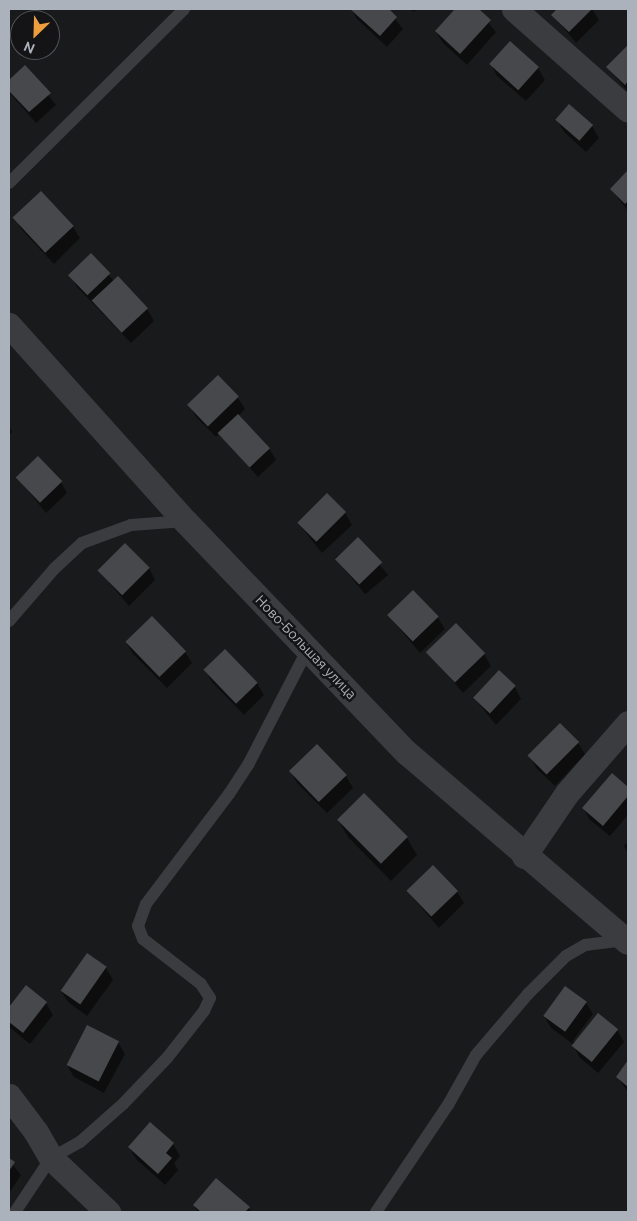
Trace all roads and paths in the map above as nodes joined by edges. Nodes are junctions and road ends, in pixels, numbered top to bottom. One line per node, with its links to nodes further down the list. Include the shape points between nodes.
1 (184, 9): 4 (lane)
2 (514, 9): 3 (street)
3 (628, 110)
4 (9, 183)
5 (9, 325): 6 (street, Ново-Большая улица)
6 (186, 521): 7 (lane, via 130,525 82,543); 8 (street, Ново-Большая улица)
7 (9, 621)
8 (308, 649): 10 (street, Ново-Большая улица, via 406,752); 13 (lane, via 248,765 146,904 138,926 143,939 201,984 210,998 204,1011 168,1058 122,1104 80,1142)
9 (628, 723): 10 (street, via 567,793)
10 (524, 856): 11 (street, Ново-Большая улица)
11 (627, 941): 16 (lane, via 585,945 566,956 528,994 476,1055 448,1105)
12 (9, 1096): 13 (street, via 36,1132)
13 (50, 1158): 14 (lane); 15 (street)
14 (15, 1212)
15 (108, 1212)
16 (376, 1212)

